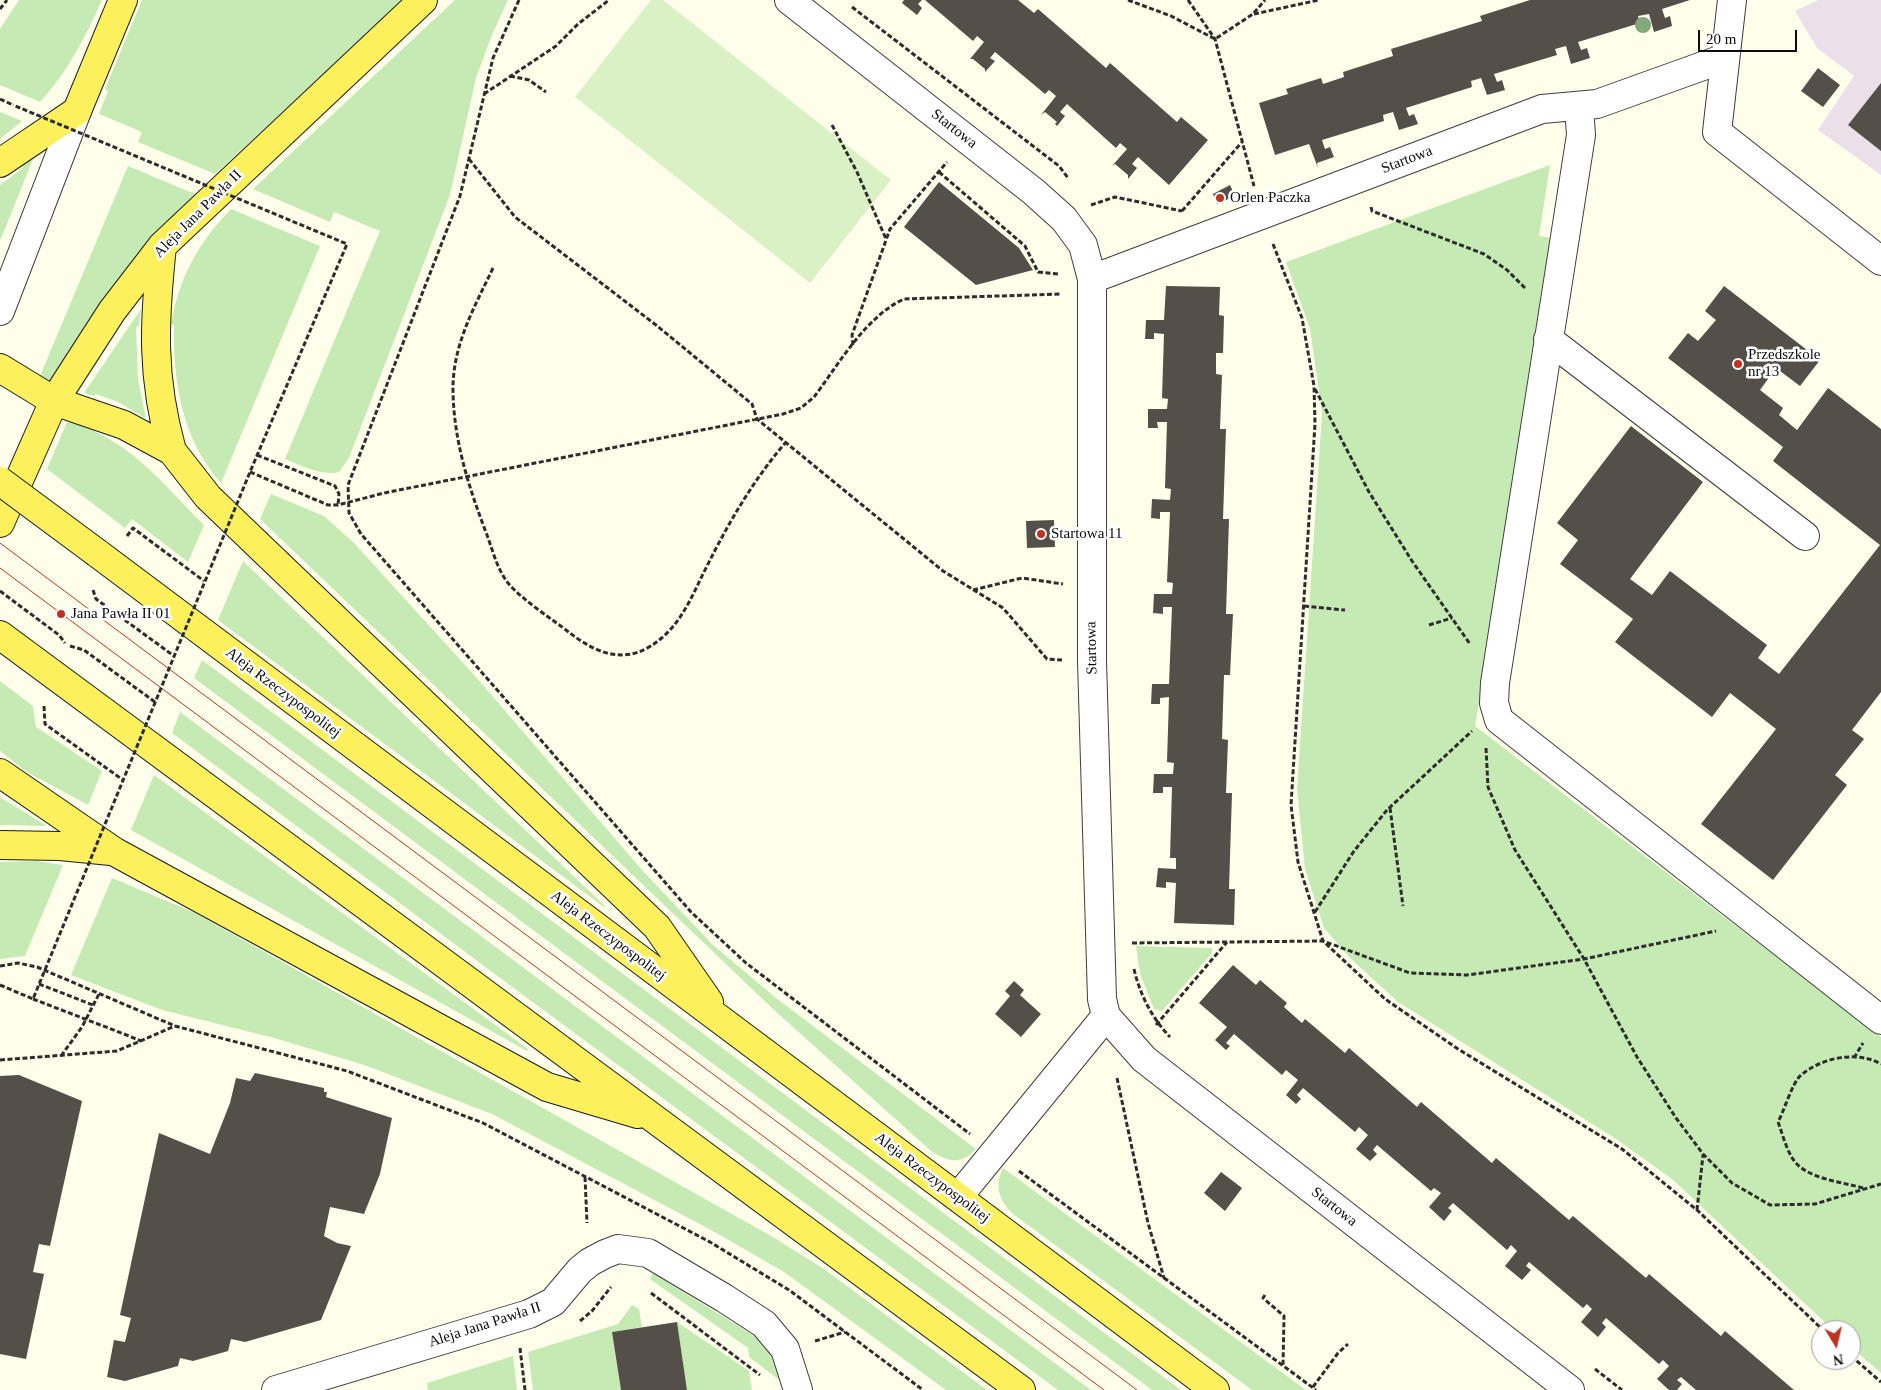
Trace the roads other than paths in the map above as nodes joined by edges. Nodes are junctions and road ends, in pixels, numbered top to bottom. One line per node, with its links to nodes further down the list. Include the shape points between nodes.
1 (123, 0): 7 (main road)
2 (422, 0): 9 (main road, Aleja Jana Pawła II)
3 (790, 0): 11 (street, Startowa, via 1034,192 1064,220 1083,246)
4 (1732, 0): 5 (street)
5 (1725, 58): 6 (street, Startowa, via 1597,104); 10 (street, via 1717,132)
6 (1579, 107): 11 (street, Startowa, via 1542,109); 13 (street, via 1581,135)
7 (77, 111): 8 (main road); 12 (street)
8 (0, 163)
9 (162, 246): 15 (main road, Aleja Jana Pawła II, via 112,310); 16 (main road, via 155,314 155,367)
10 (1881, 261)
11 (1091, 279): 24 (street, Startowa, via 1092,661 1099,943)
12 (0, 310)
13 (1550, 329): 19 (street); 25 (street, via 1495,683 1494,703 1499,720)
14 (0, 368): 15 (main road)
15 (54, 401): 16 (main road, via 124,425); 18 (main road, Aleja Jana Pawła II)
16 (172, 451): 26 (main road, via 208,497 657,928)
17 (0, 481): 26 (main road, Aleja Rzeczypospolitej, bridge)
18 (0, 523)
19 (1805, 536)
20 (0, 634): 27 (main road)
21 (0, 774): 23 (main road)
22 (0, 845): 23 (main road, via 60,846)
23 (116, 852): 27 (main road, via 547,1087)
24 (1106, 1016): 28 (street); 33 (street, Startowa, via 1144,1059)
25 (1881, 1020)
26 (723, 1022): 28 (main road, Aleja Rzeczypospolitej)
27 (656, 1119): 31 (main road)
28 (958, 1197): 32 (main road, Aleja Rzeczypospolitej)
29 (276, 1390): 30 (street, Aleja Jana Pawła II, via 529,1314 553,1302 590,1262 618,1249 657,1257 764,1324 785,1349)
30 (798, 1390)
31 (1021, 1390)
32 (1215, 1390)
33 (1570, 1390)

